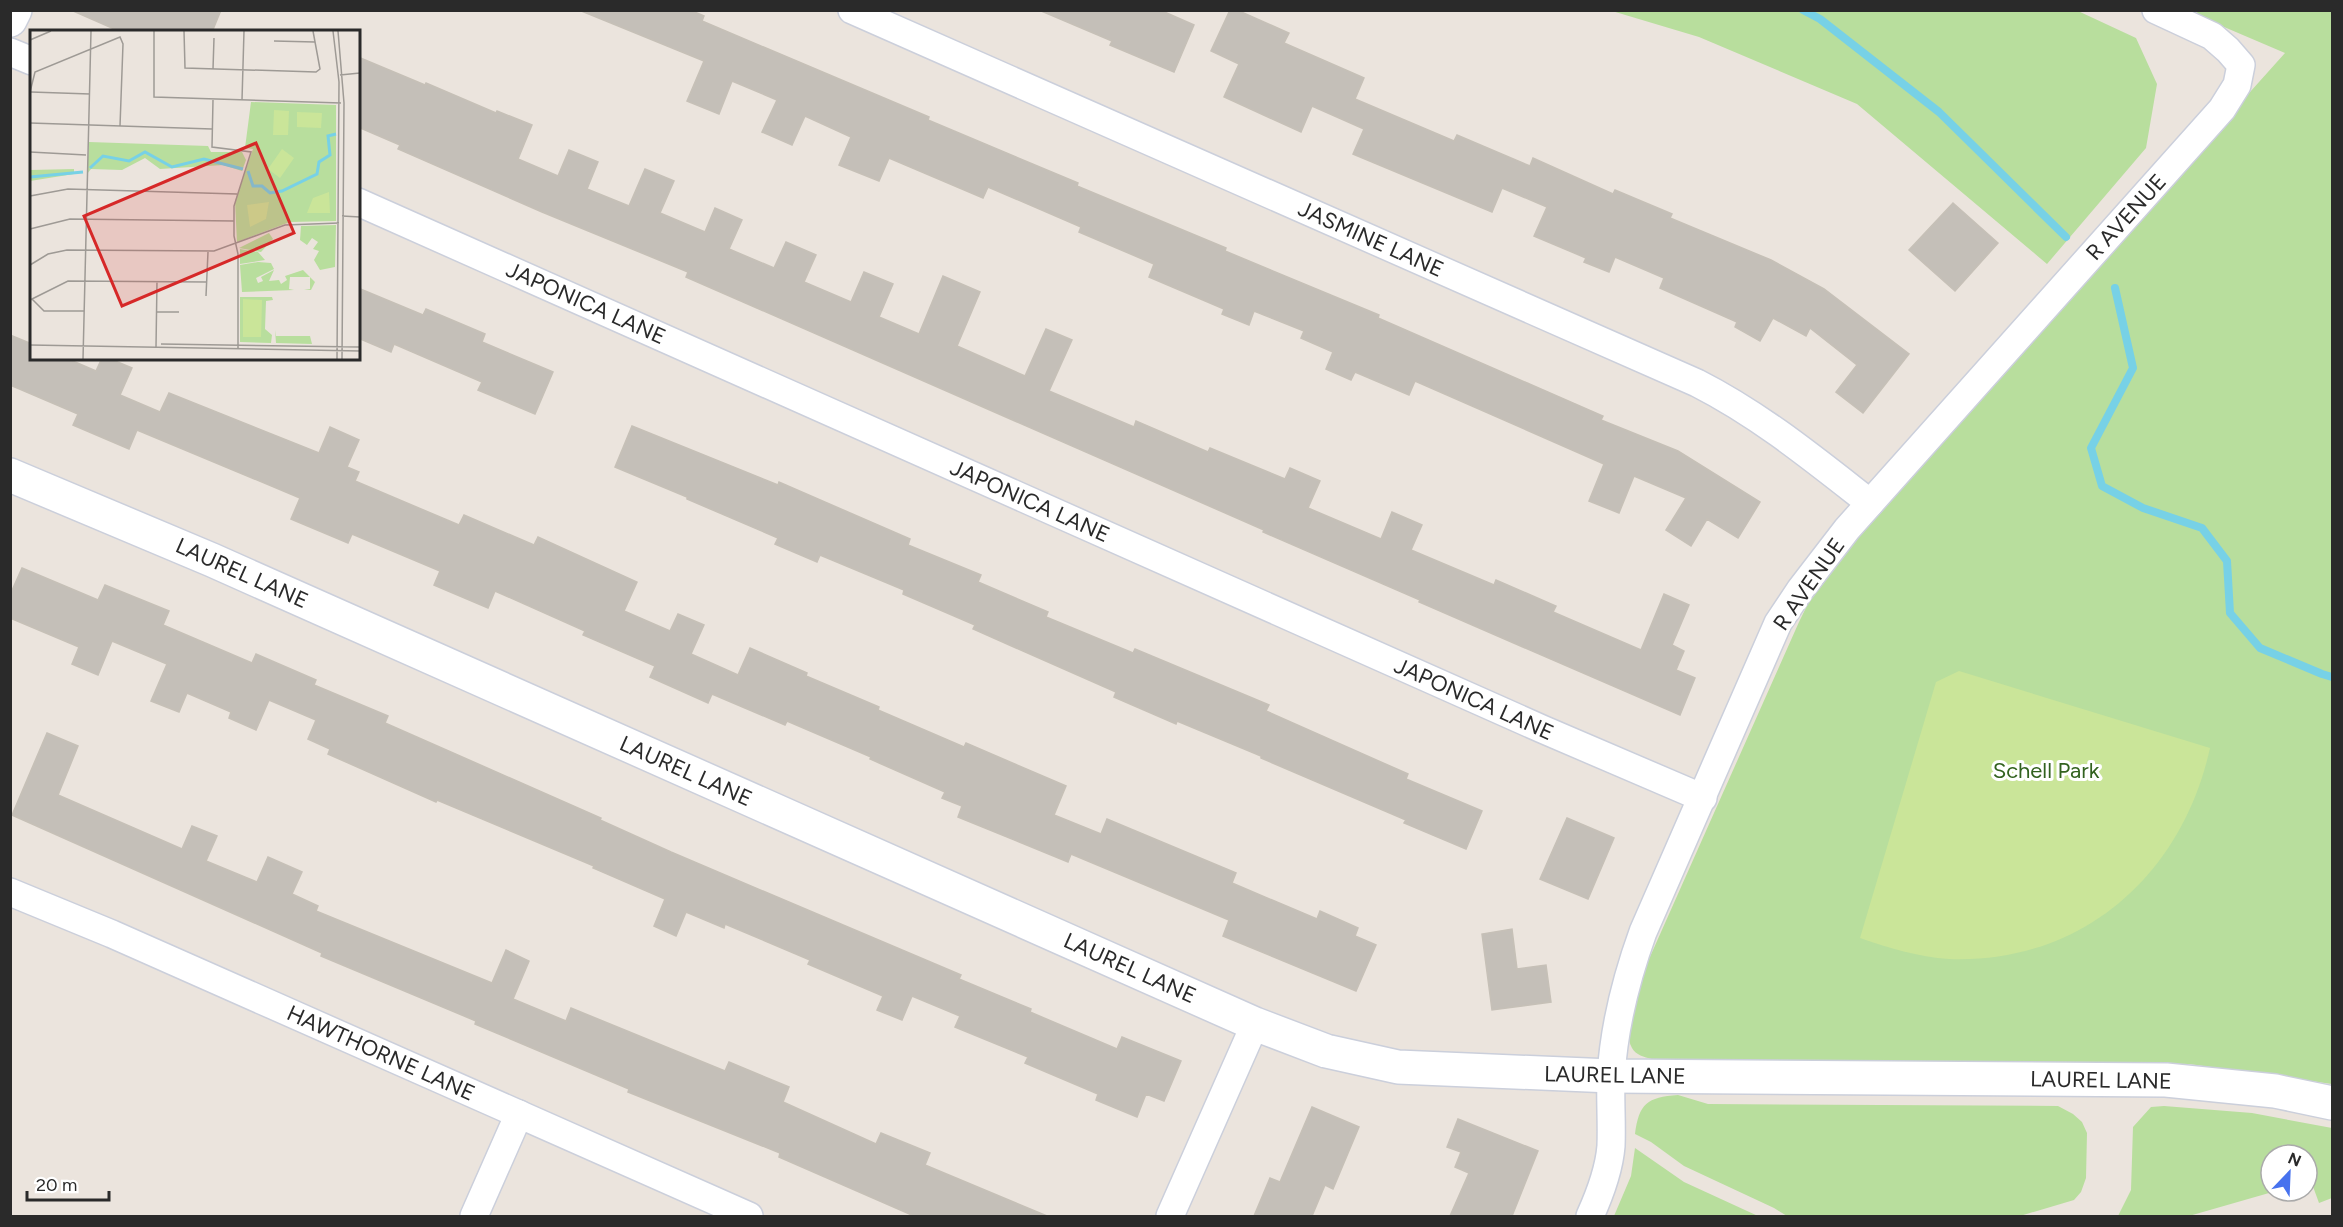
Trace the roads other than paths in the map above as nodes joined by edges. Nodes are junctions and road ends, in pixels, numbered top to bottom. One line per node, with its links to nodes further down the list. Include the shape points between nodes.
1 (15, 10): 4 (street)
2 (852, 10): 9 (street, JASMINE LANE, via 1697,383 1729,399 1785,437)
3 (2156, 10): 9 (street, R AVENUE, via 2212,36 2228,50 2241,65 2237,85 2222,109)
4 (10, 20)
5 (10, 52): 6 (street)
6 (30, 61)
7 (360, 203): 10 (street, JAPONICA LANE)
8 (10, 474): 12 (street, LAUREL LANE)
9 (1870, 502): 10 (street, R AVENUE, via 1778,623)
10 (1703, 798): 13 (street, R AVENUE, via 1631,966 1622,996)
11 (10, 892): 15 (street, HAWTHORNE LANE)
12 (1256, 1024): 13 (street, LAUREL LANE, via 1326,1052 1398,1067); 18 (street)
13 (1611, 1076): 14 (street, LAUREL LANE, via 2166,1080 2275,1091); 19 (street, R AVENUE, via 1611,1148 1607,1172)
14 (2332, 1102)
15 (519, 1114): 16 (street); 17 (street, HAWTHORNE LANE)
16 (474, 1216)
17 (749, 1216)
18 (1170, 1216)
19 (1590, 1216)

